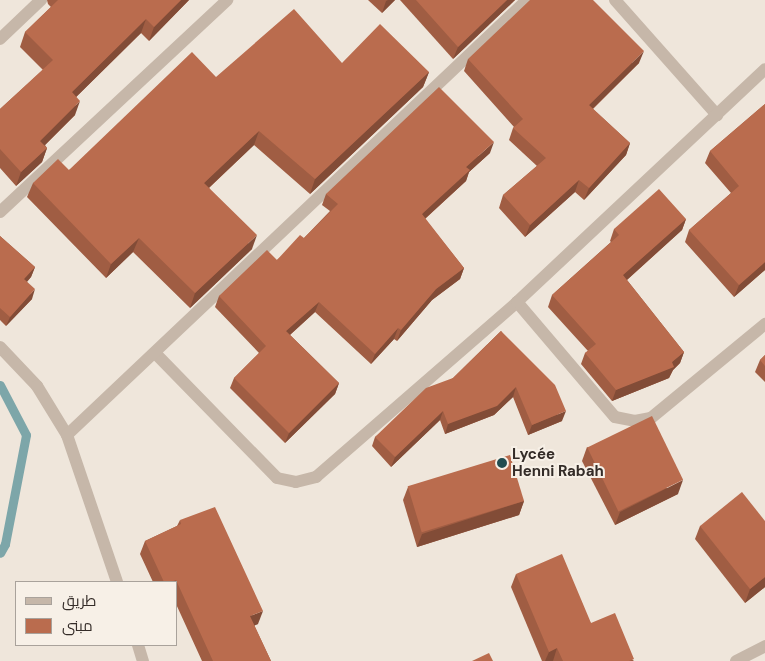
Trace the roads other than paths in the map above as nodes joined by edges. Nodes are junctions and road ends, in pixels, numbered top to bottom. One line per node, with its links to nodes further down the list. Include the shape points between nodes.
1 (41, 0): 5 (street)
2 (227, 0): 8 (street)
3 (527, 0): 12 (street)
4 (615, 0): 7 (street)
5 (0, 38)
6 (765, 69): 7 (street)
7 (717, 115): 9 (street)
8 (0, 212)
9 (516, 302): 10 (street, via 615,417 636,422 651,418); 12 (street, via 316,477 296,482 277,478)
10 (765, 324)
11 (0, 347): 13 (street, via 37,386)
12 (156, 354): 13 (street)
13 (67, 435): 14 (street)
14 (117, 581)
15 (138, 646): 17 (street)
16 (765, 646): 18 (street)
17 (143, 661)
18 (736, 661)

